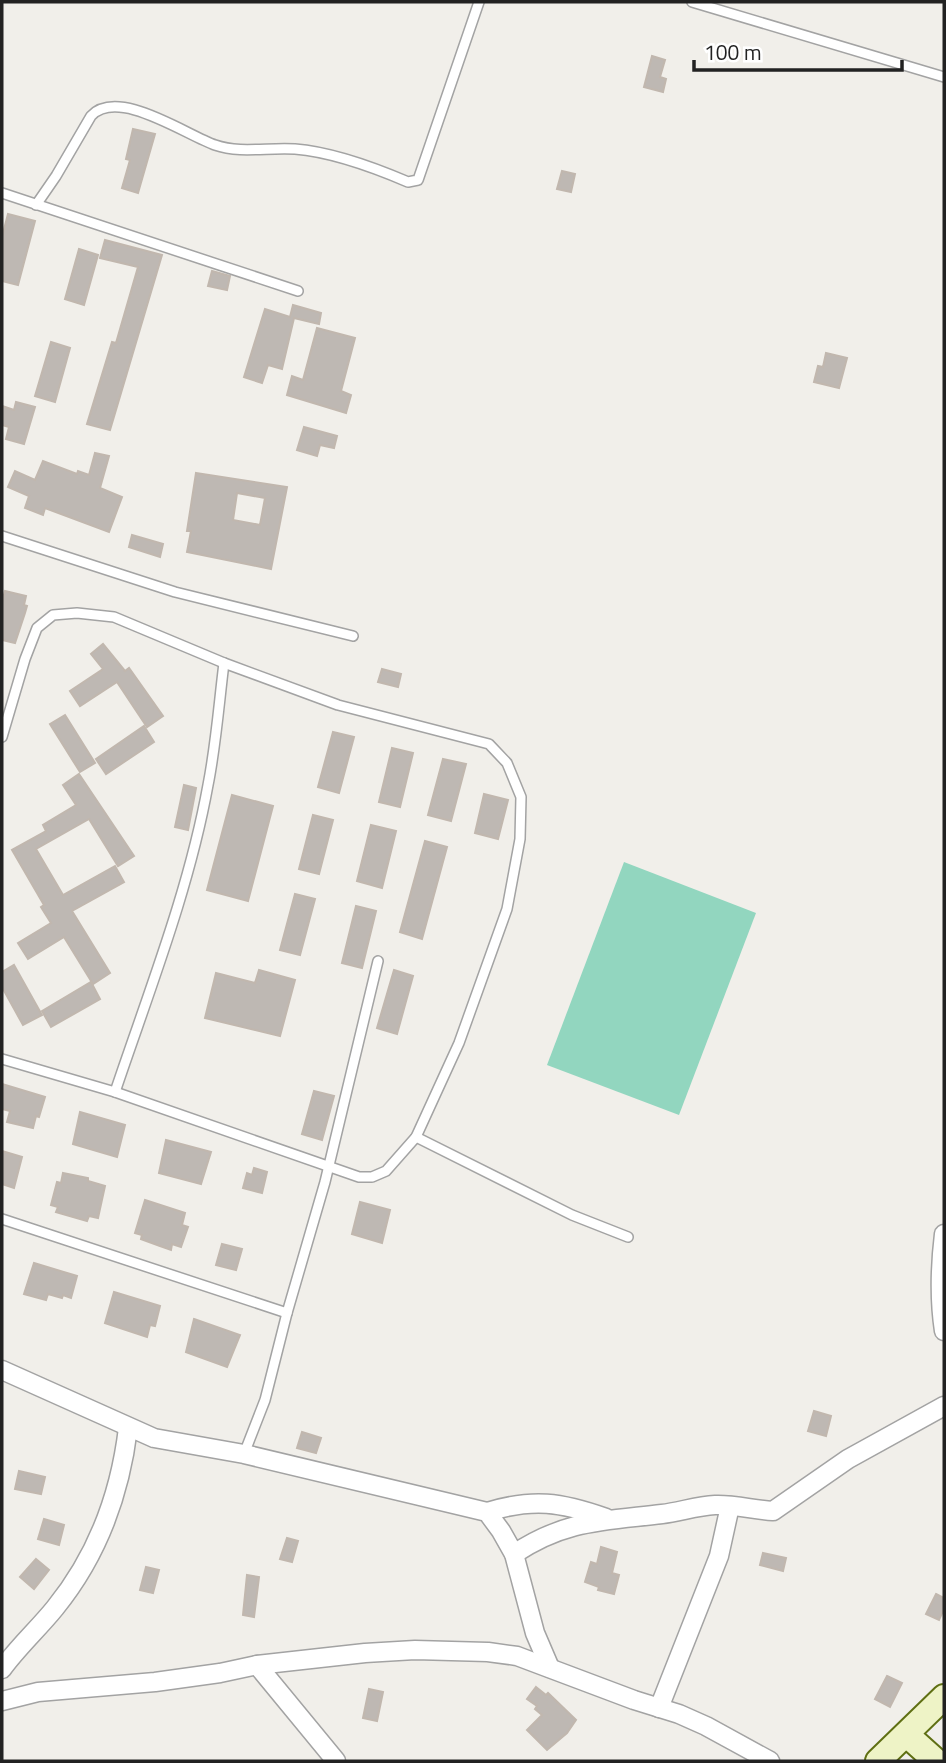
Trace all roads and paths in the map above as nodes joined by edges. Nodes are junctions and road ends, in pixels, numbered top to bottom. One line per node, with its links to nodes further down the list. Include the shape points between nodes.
1 (479, 2): 5 (lane, via 418,180 408,182 351,161 298,150 243,151 218,146 161,119 107,107 91,116)
2 (692, 2): 3 (lane)
3 (944, 77)
4 (2, 193): 5 (lane)
5 (36, 205): 6 (lane)
6 (298, 292)
7 (2, 536): 8 (lane, via 175,592)
8 (353, 636)
9 (224, 663): 10 (lane, via 114,617 53,615 37,628); 13 (lane, via 208,784 194,848); 14 (lane, via 338,705 489,744 507,763 521,797 520,839 507,909 458,1043)
10 (2, 737)
11 (378, 961): 15 (lane)
12 (2, 1059): 13 (lane)
13 (116, 1092): 15 (lane)
14 (416, 1138): 15 (lane, via 386,1171 372,1177); 18 (lane, via 572,1215)
15 (329, 1168): 19 (lane)
16 (2, 1219): 19 (lane)
17 (944, 1234): 20 (street, via 940,1306)
18 (628, 1237)
19 (287, 1313): 24 (lane, via 265,1400)
20 (944, 1331)
21 (2, 1370): 23 (street)
22 (944, 1406): 25 (street, via 848,1459 774,1511)
23 (128, 1428): 24 (street, via 154,1438); 31 (street, via 119,1483 98,1543 55,1608)
24 (244, 1454): 26 (street)
25 (730, 1506): 27 (street); 34 (street, via 719,1556)
26 (487, 1512): 27 (street, via 520,1503 552,1503); 28 (street)
27 (606, 1519): 28 (street, via 558,1530)
28 (514, 1555): 30 (street, via 535,1633)
29 (257, 1665): 30 (street, via 415,1650 517,1656); 33 (street); 36 (street)
30 (550, 1668): 34 (street)
31 (2, 1669)
32 (944, 1697): 35 (main road)
33 (2, 1700)
34 (659, 1708): 37 (street, via 706,1726)
35 (907, 1735): 38 (main road); 39 (main road)
36 (336, 1761)
37 (769, 1761)
38 (878, 1761)
39 (936, 1761)

